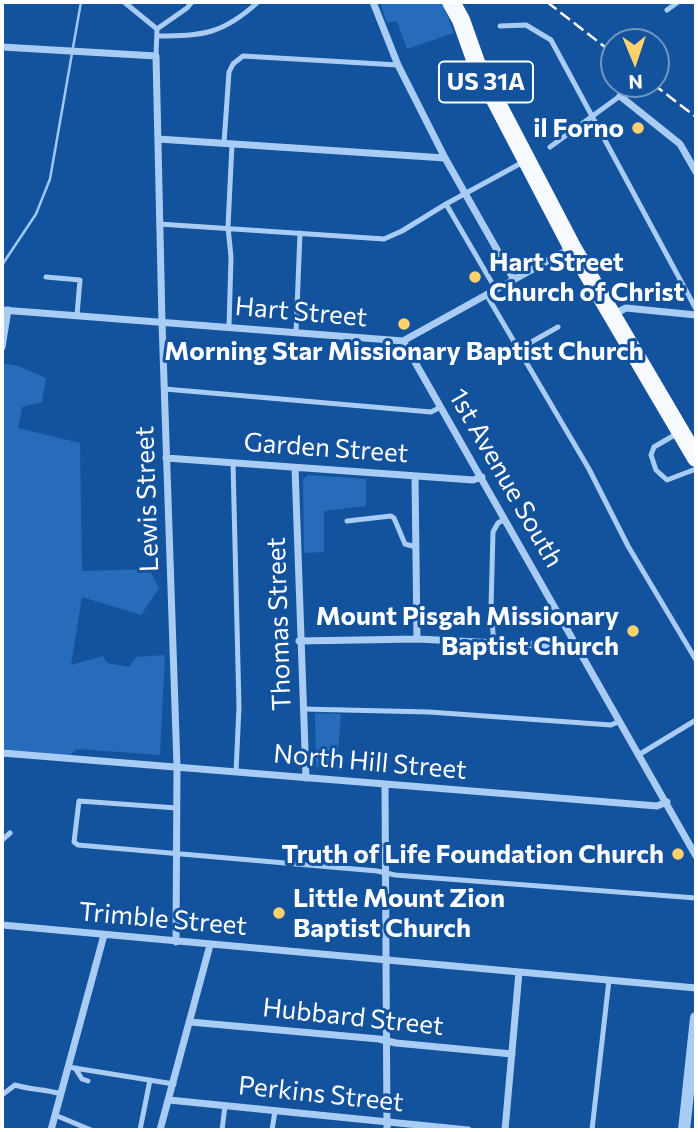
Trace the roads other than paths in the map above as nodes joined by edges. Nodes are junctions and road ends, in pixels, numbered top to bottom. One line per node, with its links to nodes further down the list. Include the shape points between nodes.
1 (124, 2): 9 (lane)
2 (192, 2): 9 (lane)
3 (258, 2): 9 (lane, via 204,35)
4 (373, 2): 12 (street)
5 (451, 2): 20 (main road, US 31A, via 477,65)
6 (678, 2): 7 (lane)
7 (667, 10)
8 (500, 26): 15 (lane, via 526,24 551,40)
9 (157, 32): 11 (lane)
10 (2, 47): 11 (street)
11 (156, 56): 16 (street, Lewis Street)
12 (398, 65): 17 (lane, via 243,56 229,72); 19 (street)
13 (617, 98): 15 (lane)
14 (622, 98): 21 (street, via 680,144)
15 (593, 116): 18 (lane); 33 (lane)
16 (158, 139): 17 (street); 24 (street, Lewis Street)
17 (228, 144): 19 (street); 25 (lane)
18 (550, 147)
19 (445, 158): 22 (street)
20 (527, 160): 22 (lane); 27 (main road, US 31A)
21 (696, 172)
22 (466, 194): 23 (lane); 29 (street)
23 (446, 204): 26 (lane, via 384,239); 30 (lane)
24 (159, 224): 25 (lane); 36 (street, Lewis Street)
25 (228, 227): 26 (lane); 37 (lane)
26 (300, 233): 39 (lane)
27 (572, 247): 29 (street, Hart Street); 34 (main road, US 31A)
28 (46, 277): 35 (lane, via 80,280)
29 (513, 278): 30 (street, Hart Street)
30 (495, 288): 31 (street, Hart Street)
31 (486, 293): 40 (street, Hart Street); 42 (lane)
32 (5, 310): 35 (street, Hart Street); 41 (street)
33 (696, 312): 34 (street, via 626,308)
34 (613, 314): 45 (main road, US 31A)
35 (77, 315): 36 (street, Hart Street)
36 (162, 322): 37 (street, Hart Street); 43 (street, Lewis Street)
37 (229, 327): 39 (street, Hart Street)
38 (558, 327): 42 (lane)
39 (296, 333): 40 (street, Hart Street)
40 (403, 341): 44 (street, 1st Avenue South)
41 (2, 347)
42 (519, 349): 60 (lane)
43 (165, 389): 44 (lane, via 430,412); 46 (street, Lewis Street)
44 (441, 407): 52 (street, 1st Avenue South)
45 (681, 431): 47 (main road, US 31A); 50 (lane, via 654,447 651,456 656,470 667,480)
46 (166, 458): 48 (street, Garden Street); 66 (street, Lewis Street)
47 (696, 458)
48 (233, 463): 49 (street, Garden Street); 67 (lane, via 239,707)
49 (295, 468): 51 (street, Garden Street); 57 (street, Thomas Street)
50 (696, 469)
51 (415, 476): 52 (street, Garden Street); 55 (street)
52 (482, 477): 53 (street, 1st Avenue South)
53 (505, 519): 58 (lane, via 493,531); 59 (street, 1st Avenue South)
54 (347, 521): 55 (lane, via 391,516 405,544)
55 (416, 547): 56 (street)
56 (417, 639): 57 (street); 58 (street)
57 (299, 641): 61 (street, Thomas Street)
58 (494, 645): 59 (street)
59 (577, 647): 63 (street, 1st Avenue South)
60 (696, 660)
61 (303, 709): 63 (lane, via 429,712 611,725); 68 (street, Thomas Street)
62 (696, 720): 65 (lane)
63 (620, 721): 65 (street, 1st Avenue South)
64 (2, 753): 66 (street, North Hill Street)
65 (640, 754): 70 (street, 1st Avenue South)
66 (177, 766): 67 (street, North Hill Street); 71 (street, Lewis Street)
67 (236, 772): 68 (street, North Hill Street)
68 (306, 778): 69 (street, North Hill Street)
69 (385, 785): 70 (street, North Hill Street, via 657,806); 76 (street)
70 (667, 802): 75 (street, 1st Avenue South)
71 (177, 808): 74 (street, Lewis Street); 74 (lane, via 79,801 74,835 78,845)
72 (10, 833): 73 (lane)
73 (2, 840)
74 (176, 854): 76 (lane); 80 (street, Lewis Street)
75 (696, 856)
76 (386, 873): 77 (lane); 82 (street)
77 (696, 898)
78 (2, 925): 79 (street, Trimble Street)
79 (104, 935): 80 (street, Trimble Street); 90 (street)
80 (176, 942): 81 (street, Trimble Street)
81 (210, 945): 82 (street, Trimble Street); 87 (street)
82 (386, 960): 83 (street, Trimble Street); 88 (street)
83 (519, 972): 84 (street, Trimble Street); 89 (street)
84 (609, 980): 85 (street, Trimble Street); 110 (lane)
85 (696, 988)
86 (696, 1018): 111 (street)
87 (191, 1022): 88 (street, Hubbard Street); 93 (street)
88 (387, 1040): 89 (street, Hubbard Street); 100 (street)
89 (512, 1054): 109 (street)
90 (71, 1068): 91 (lane); 92 (lane); 94 (street)
91 (150, 1080): 93 (lane); 103 (lane)
92 (89, 1081)
93 (174, 1084): 96 (street)
94 (61, 1094): 95 (lane, via 15,1085); 99 (street)
95 (2, 1095)
96 (169, 1100): 97 (street, Perkins Street); 104 (street)
97 (225, 1106): 98 (street, Perkins Street); 105 (lane)
98 (275, 1111): 100 (street, Perkins Street); 106 (lane)
99 (55, 1115): 101 (street); 102 (lane)
100 (387, 1121): 107 (street); 108 (street, Perkins Street)
101 (51, 1130)
102 (91, 1130)
103 (140, 1130)
104 (160, 1130)
105 (222, 1130)
106 (272, 1130)
107 (387, 1130)
108 (468, 1130)
109 (505, 1130)
110 (592, 1130)
111 (684, 1130)

